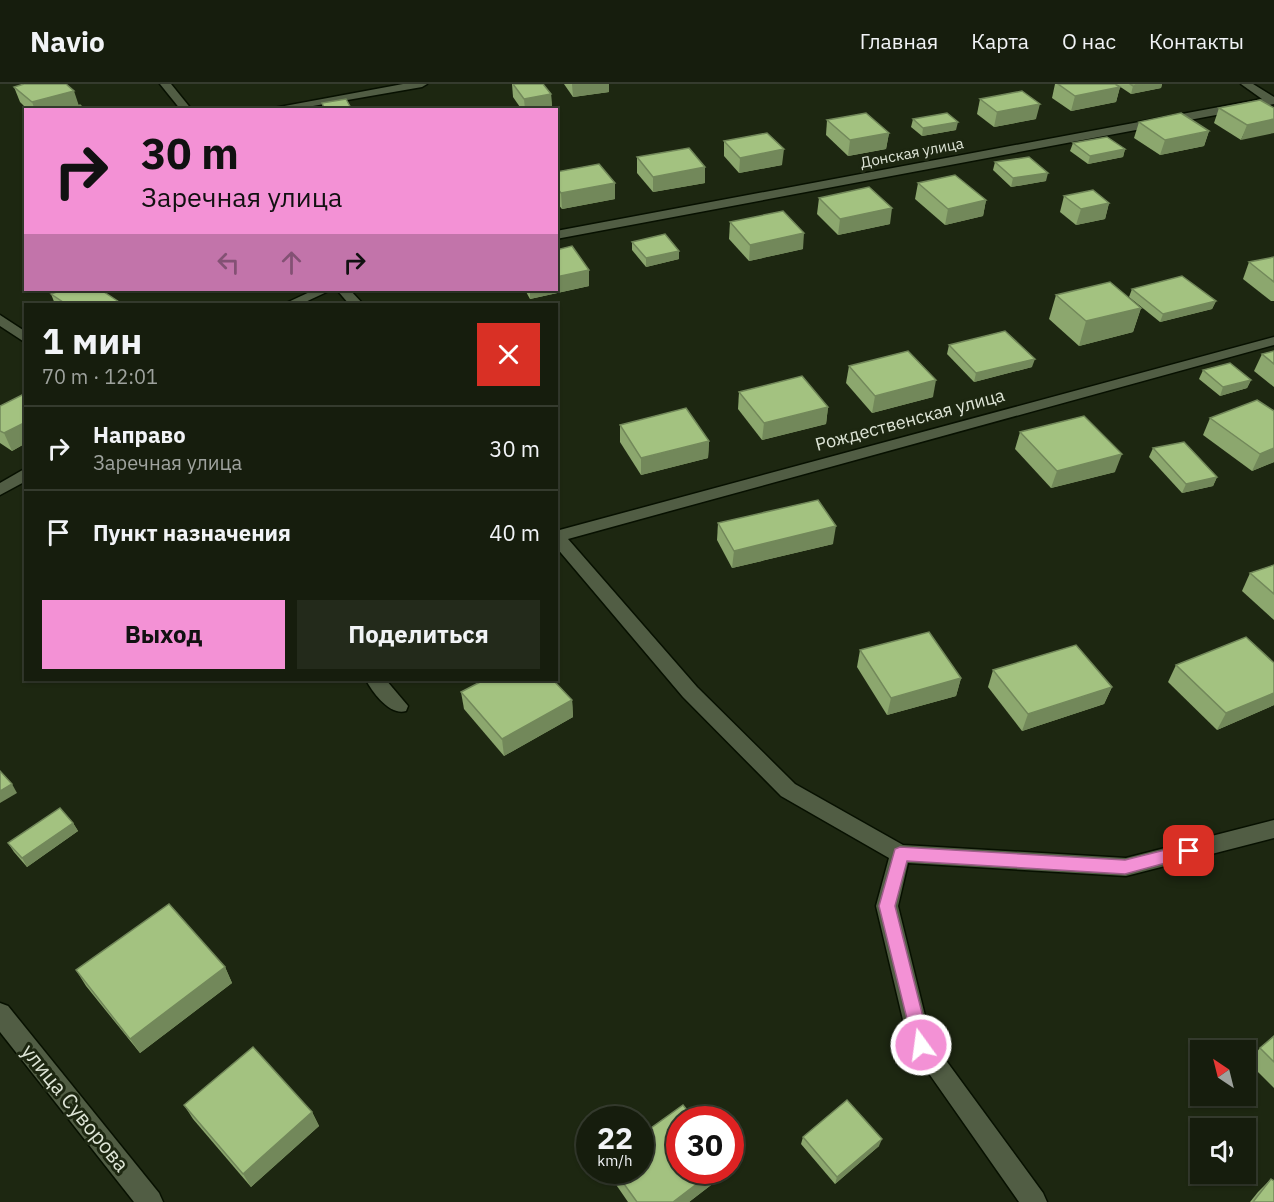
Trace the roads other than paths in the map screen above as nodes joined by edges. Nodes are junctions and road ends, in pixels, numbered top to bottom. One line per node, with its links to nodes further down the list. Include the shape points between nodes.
1 (165, 84): 5 (street)
2 (422, 84): 6 (street)
3 (1246, 84): 4 (street)
4 (1273, 100): 7 (street, Донская улица)
5 (185, 108)
6 (279, 108)
7 (558, 235)
8 (322, 291): 10 (street)
9 (344, 291): 11 (street)
10 (293, 303)
11 (355, 303)
12 (0, 320): 13 (street)
13 (24, 338)
14 (1274, 341): 17 (street, Рождественская улица)
15 (24, 474): 16 (street)
16 (0, 490)
17 (558, 536)
18 (558, 537): 22 (street, via 690,692 788,790)
19 (376, 681): 20 (street)
20 (399, 706)
21 (1274, 829): 22 (street, via 1125,867)
22 (900, 854): 25 (street, via 887,906 921,1045)
23 (0, 1014): 24 (street, улица Суворова)
24 (150, 1202)
25 (1034, 1202)

